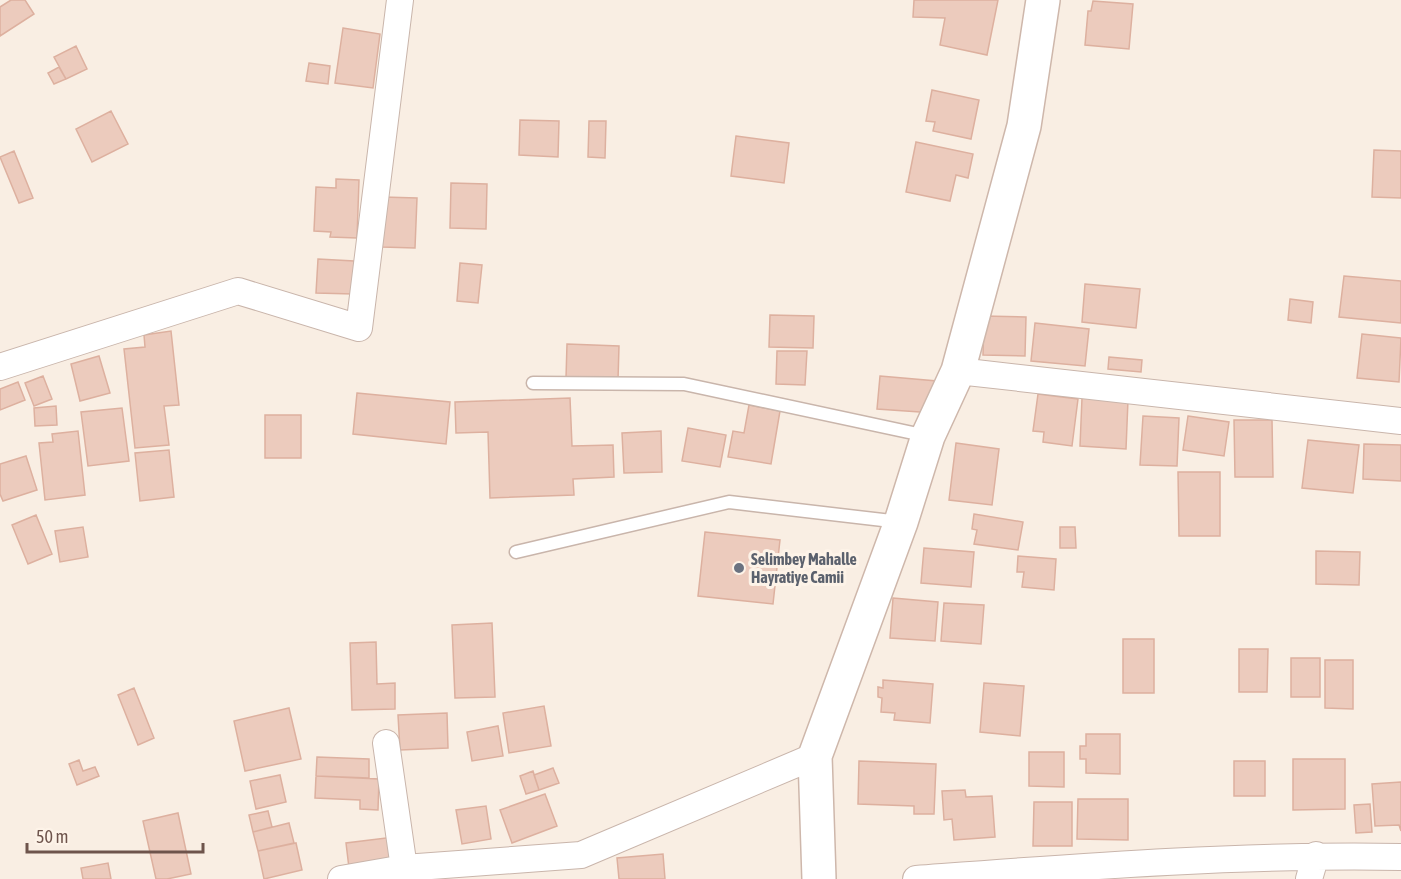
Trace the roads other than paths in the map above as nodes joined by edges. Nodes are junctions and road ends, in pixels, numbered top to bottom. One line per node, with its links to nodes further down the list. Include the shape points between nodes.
1 (400, 0): 3 (street, via 359,328 238,291)
2 (1042, 0): 4 (street, via 1024,126)
3 (0, 367)
4 (958, 371): 6 (street); 7 (street)
5 (533, 383): 7 (lane, via 684,384)
6 (1401, 421)
7 (928, 436): 8 (street)
8 (901, 522): 9 (lane, via 729,502); 11 (street)
9 (516, 552)
10 (386, 743): 14 (street)
11 (815, 756): 14 (street, via 581,855); 16 (street)
12 (1401, 857): 13 (street)
13 (1313, 867): 17 (street, via 1047,869)
14 (404, 868): 15 (street)
15 (341, 879)
16 (819, 879)
17 (916, 879)

